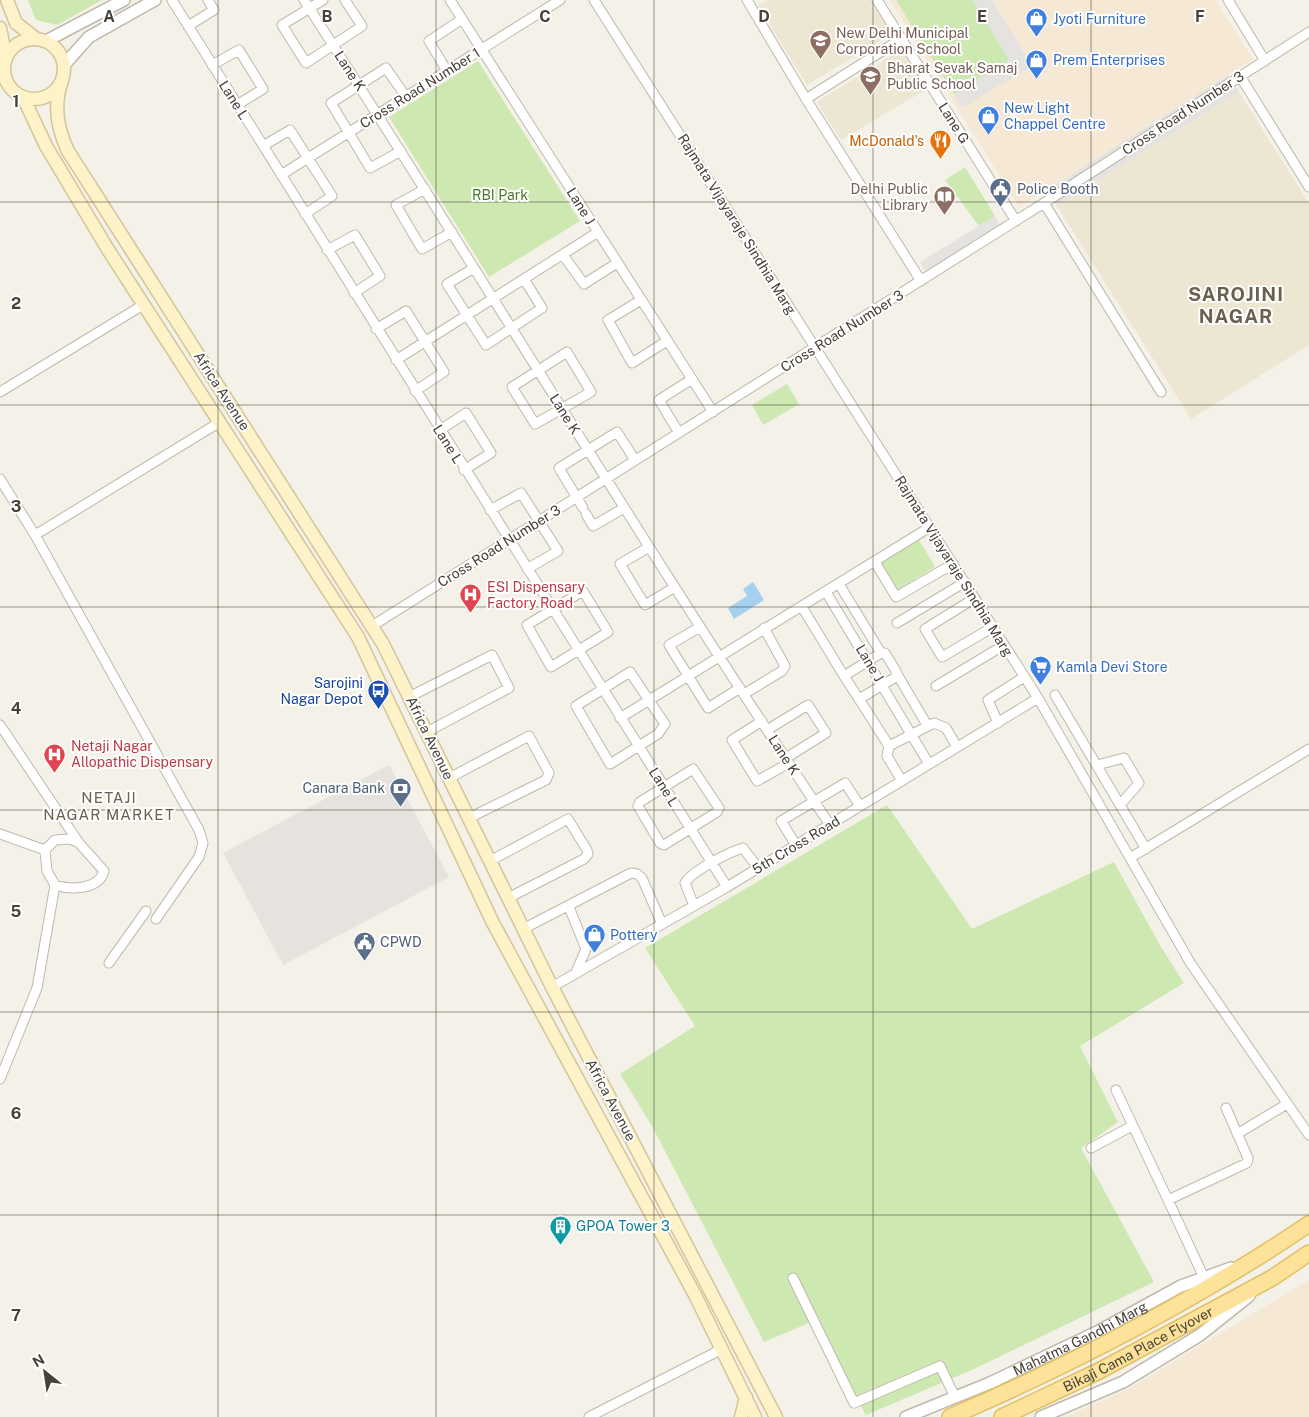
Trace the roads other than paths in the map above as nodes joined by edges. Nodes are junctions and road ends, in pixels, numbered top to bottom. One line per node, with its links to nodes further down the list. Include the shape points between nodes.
1 (7, 0): 21 (main road, via 16,23)
2 (124, 0): 21 (street)
3 (155, 0): 27 (street, via 89,37)
4 (172, 0): 17 (street, Lane L)
5 (208, 0): 17 (street, via 214,10)
6 (304, 0): 15 (street, Lane K)
7 (323, 0): 15 (street)
8 (345, 0): 22 (street, via 362,26)
9 (450, 0): 16 (street, Lane J)
10 (560, 0): 23 (street, Cross Road Number 1)
11 (594, 0): 65 (street, Rajmata Vijayaraje Sindhia Marg)
12 (748, 0): 35 (street)
13 (877, 0): 20 (street, Lane G)
14 (1228, 0): 25 (street)
15 (310, 9): 22 (street, Lane K); 22 (street, via 282,25 306,63)
16 (462, 19): 23 (street, Lane J); 28 (street, via 429,41)
17 (188, 26): 26 (street, Lane L)
18 (0, 28): 24 (main road)
19 (1309, 32): 25 (street, Cross Road Number 3)
20 (901, 39): 35 (street); 47 (street, Lane G)
21 (40, 40): 24 (main road, via 17,44); 27 (main road, via 58,50)
22 (334, 46): 32 (street, Lane K)
23 (482, 49): 28 (street, Cross Road Number 1); 49 (street, Lane J)
24 (6, 58): 29 (main road)
25 (1265, 61): 30 (street, Cross Road Number 3)
26 (212, 64): 36 (street, Lane L); 36 (street, via 239,50 262,89)
27 (64, 65): 31 (main road)
28 (447, 71): 34 (street, Cross Road Number 1)
29 (2, 76): 33 (main road)
30 (1240, 76): 43 (street); 45 (street, Cross Road Number 3)
31 (62, 81): 33 (main road, via 50,95); 101 (main road, Africa Avenue, via 57,110 68,151)
32 (359, 85): 34 (street, via 386,68); 37 (street, Lane K); 38 (street, via 331,104)
33 (23, 97): 59 (main road, Africa Avenue, via 46,146)
34 (406, 97): 37 (street, Cross Road Number 1)
35 (806, 99): 55 (street)
36 (237, 105): 39 (street, Lane L)
37 (378, 114): 38 (street, Cross Road Number 1); 40 (street, Lane K)
38 (349, 132): 40 (street, via 370,168); 41 (street, Cross Road Number 1)
39 (263, 146): 41 (street, via 290,130); 42 (street, Lane L)
40 (401, 151): 44 (street, Lane K)
41 (308, 158): 42 (street, Cross Road Number 1); 46 (street, via 332,196)
42 (281, 175): 46 (street, Lane L)
43 (1309, 187)
44 (424, 189): 48 (street, Lane K); 48 (street, via 396,206 422,249)
45 (1044, 203): 47 (street, Cross Road Number 3); 71 (street)
46 (305, 214): 50 (street, Lane L)
47 (1016, 221): 55 (street, Cross Road Number 3)
48 (452, 232): 53 (street, Lane K)
49 (598, 232): 51 (street); 52 (street, Lane J)
50 (327, 250): 56 (street, Lane L); 56 (street, via 354,234 370,259 380,276)
51 (563, 254): 52 (street, via 584,284); 54 (street)
52 (617, 263): 58 (street, Lane J)
53 (474, 268): 57 (street, Lane K); 60 (street, via 446,284)
54 (524, 279): 57 (street); 62 (street, via 542,308)
55 (920, 281): 65 (street, Cross Road Number 3)
56 (354, 293): 61 (street, Lane L)
57 (494, 299): 60 (street); 62 (street, Lane K)
58 (641, 300): 63 (street, Lane J); 63 (street, via 608,320 632,363)
59 (144, 305): 70 (street); 74 (main road, Africa Avenue)
60 (467, 316): 62 (street, via 486,345); 64 (street)
61 (376, 329): 64 (street, via 406,311); 66 (street, Lane L)
62 (512, 329): 67 (street, Lane K)
63 (667, 341): 68 (street, Lane J)
64 (425, 342): 66 (street); 69 (street, via 444,372)
65 (815, 347): 73 (street, Cross Road Number 3); 86 (street, Rajmata Vijayaraje Sindhia Marg)
66 (396, 360): 69 (street, Lane L)
67 (537, 369): 72 (street, Lane K); 72 (street, via 512,387 534,424); 72 (street, via 567,352 591,392)
68 (692, 379): 73 (street, Lane J); 76 (street, via 659,400)
69 (415, 391): 75 (street, Lane L)
70 (0, 392)
71 (1161, 392)
72 (562, 409): 77 (street, Lane K)
73 (713, 412): 76 (street, Cross Road Number 3)
74 (220, 422): 87 (street); 183 (main road, Africa Avenue, via 358,637 492,923)
75 (440, 430): 79 (street, Lane L); 79 (street, via 466,413 491,453)
76 (679, 433): 78 (street, Cross Road Number 3)
77 (587, 450): 78 (street, via 617,432); 81 (street, Lane K); 82 (street, via 559,468)
78 (636, 460): 81 (street, Cross Road Number 3)
79 (464, 470): 84 (street, Lane L)
80 (0, 479): 87 (street)
81 (605, 479): 82 (street, Cross Road Number 3); 83 (street, Lane K)
82 (577, 497): 83 (street, via 593,526); 85 (street, Cross Road Number 3)
83 (624, 508): 89 (street, Lane K)
84 (490, 510): 85 (street, via 521,493); 88 (street, Lane L)
85 (538, 521): 88 (street, Cross Road Number 3); 92 (street, via 558,551)
86 (930, 527): 90 (street); 91 (street, Rajmata Vijayaraje Sindhia Marg)
87 (35, 535): 162 (street, via 201,836 203,843 199,857)
88 (508, 540): 92 (street, Lane L); 101 (street, Cross Road Number 3)
89 (649, 547): 95 (street, Lane K); 95 (street, via 620,564 645,605)
90 (874, 562): 91 (street, via 896,597); 94 (street)
91 (953, 564): 93 (street, Rajmata Vijayaraje Sindhia Marg)
92 (527, 569): 99 (street, Lane L)
93 (965, 582): 97 (street, Rajmata Vijayaraje Sindhia Marg); 100 (street)
94 (839, 584): 96 (street); 107 (street)
95 (675, 588): 102 (street, Lane K)
96 (826, 592): 98 (street); 109 (street, Lane J)
97 (975, 598): 103 (street, Rajmata Vijayaraje Sindhia Marg); 103 (street, via 925,629 942,657)
98 (802, 606): 104 (street); 112 (street)
99 (552, 609): 106 (street, Lane L); 106 (street, via 526,625 551,667); 106 (street, via 583,591 608,632)
100 (898, 624)
101 (372, 626): 119 (main road, Africa Avenue)
102 (700, 627): 108 (street, Lane K); 111 (street, via 669,645)
103 (993, 627): 105 (street, Rajmata Vijayaraje Sindhia Marg)
104 (764, 628): 108 (street); 117 (street, via 785,666 782,671)
105 (1004, 645): 113 (street, Rajmata Vijayaraje Sindhia Marg); 115 (street)
106 (578, 650): 116 (street, Lane L)
107 (882, 653): 109 (street); 110 (street)
108 (719, 656): 111 (street); 117 (street, Lane K)
109 (869, 661): 112 (street); 114 (street, Lane J)
110 (896, 674): 114 (street); 127 (street)
111 (688, 675): 117 (street, via 708,708); 121 (street)
112 (844, 676): 122 (street)
113 (1024, 677): 120 (street, Rajmata Vijayaraje Sindhia Marg); 125 (street, via 988,700)
114 (883, 685): 122 (street); 130 (street, Lane J)
115 (936, 686)
116 (602, 689): 121 (street, via 630,672); 123 (street, Lane L); 131 (street, via 576,706 607,762 613,763)
117 (742, 691): 124 (street, Lane K)
118 (1054, 695): 137 (street)
119 (409, 697): 129 (main road, Africa Avenue); 129 (street, via 492,655 510,688)
120 (1038, 698): 125 (street, 5th Cross Road); 152 (street, Rajmata Vijayaraje Sindhia Marg)
121 (649, 700): 123 (street); 131 (street, via 665,724 658,734)
122 (859, 700): 132 (street)
123 (620, 718): 131 (street, Lane L)
124 (762, 721): 128 (street, Lane K); 135 (street, via 732,740 757,781)
125 (998, 722): 133 (street, 5th Cross Road)
126 (0, 725): 148 (street)
127 (927, 725): 130 (street); 133 (street, via 942,725)
128 (767, 730): 135 (street, Lane K); 135 (street, via 808,705 826,733)
129 (427, 732): 138 (main road, Africa Avenue)
130 (911, 735): 132 (street); 136 (street, Lane J)
131 (638, 746): 140 (street, Lane L)
132 (889, 746): 139 (street, via 887,756)
133 (958, 747): 136 (street, 5th Cross Road)
134 (1309, 749): 150 (street)
135 (788, 761): 141 (street, Lane K)
136 (929, 764): 139 (street, 5th Cross Road)
137 (1096, 765): 142 (street); 142 (street, via 1124,758 1139,783)
138 (449, 778): 144 (main road, Africa Avenue); 144 (street, via 529,736 549,773 546,780)
139 (902, 781): 143 (street, 5th Cross Road)
140 (664, 787): 146 (street, Lane L); 146 (street, via 638,806 660,843 664,846); 146 (street, via 693,769 717,803 717,812)
141 (814, 801): 143 (street, via 845,783); 145 (street, Lane K); 149 (street, via 781,821)
142 (1120, 804): 150 (street)
143 (860, 806): 145 (street, 5th Cross Road)
144 (469, 818): 153 (main road, Africa Avenue)
145 (830, 826): 149 (street, 5th Cross Road)
146 (691, 830): 154 (street, Lane L)
147 (0, 834): 151 (street)
148 (79, 843): 151 (street, via 70,839 56,840); 156 (street, via 101,866 103,876 72,889)
149 (796, 845): 155 (street, 5th Cross Road)
150 (1146, 848): 152 (street)
151 (44, 850): 156 (street, via 47,871)
152 (1130, 858): 170 (street, Rajmata Vijayaraje Sindhia Marg, via 1191,964)
153 (490, 861): 158 (main road, Africa Avenue); 158 (street, via 568,819 587,850 584,859)
154 (712, 864): 155 (street, via 743,848); 157 (street, Lane L); 160 (street, via 685,883)
155 (758, 868): 157 (street, 5th Cross Road)
156 (55, 885): 168 (street, via 37,988)
157 (727, 887): 160 (street, 5th Cross Road)
158 (508, 898): 164 (main road, Africa Avenue)
159 (569, 906): 163 (street, via 632,873 642,878); 164 (street); 166 (street, via 586,950)
160 (694, 906): 163 (street, 5th Cross Road)
161 (146, 911): 165 (street)
162 (156, 919)
163 (662, 924): 166 (street, 5th Cross Road)
164 (523, 929): 167 (main road, Africa Avenue)
165 (110, 963)
166 (575, 974): 167 (street, 5th Cross Road)
167 (552, 987): 189 (main road, Africa Avenue)
168 (0, 1079)
169 (1116, 1090): 173 (street)
170 (1287, 1104): 172 (street, Rajmata Vijayaraje Sindhia Marg); 174 (street)
171 (1226, 1108): 174 (street)
172 (1305, 1122): 175 (street, Rajmata Vijayaraje Sindhia Marg)
173 (1132, 1126): 176 (street); 177 (street)
174 (1238, 1134): 177 (street, via 1248,1158 1245,1165)
175 (1309, 1135)
176 (1092, 1148)
177 (1168, 1200): 182 (street)
178 (1309, 1224): 182 (main road, Mahatma Gandhi Marg, via 1255,1260)
179 (1309, 1253): 181 (main road)
180 (793, 1278): 185 (street, via 854,1403 940,1366)
181 (1272, 1278): 192 (main road, Bikaji Cama Place Flyover, via 1099,1371); 193 (street, via 1200,1335 1123,1382)
182 (1206, 1282): 185 (street, Mahatma Gandhi Marg, via 1181,1286 1097,1332); 191 (main road, Bikaji Cama Place Flyover, via 1167,1311 1081,1356)
183 (722, 1349): 184 (main road, Africa Avenue); 186 (street)
184 (746, 1397): 187 (main road); 188 (main road, Africa Avenue)
185 (955, 1397): 190 (street, Mahatma Gandhi Marg)
186 (590, 1417)
187 (741, 1417)
188 (755, 1417)
189 (776, 1417)
190 (906, 1417)
191 (950, 1417)
192 (1002, 1417)
193 (1041, 1417)

